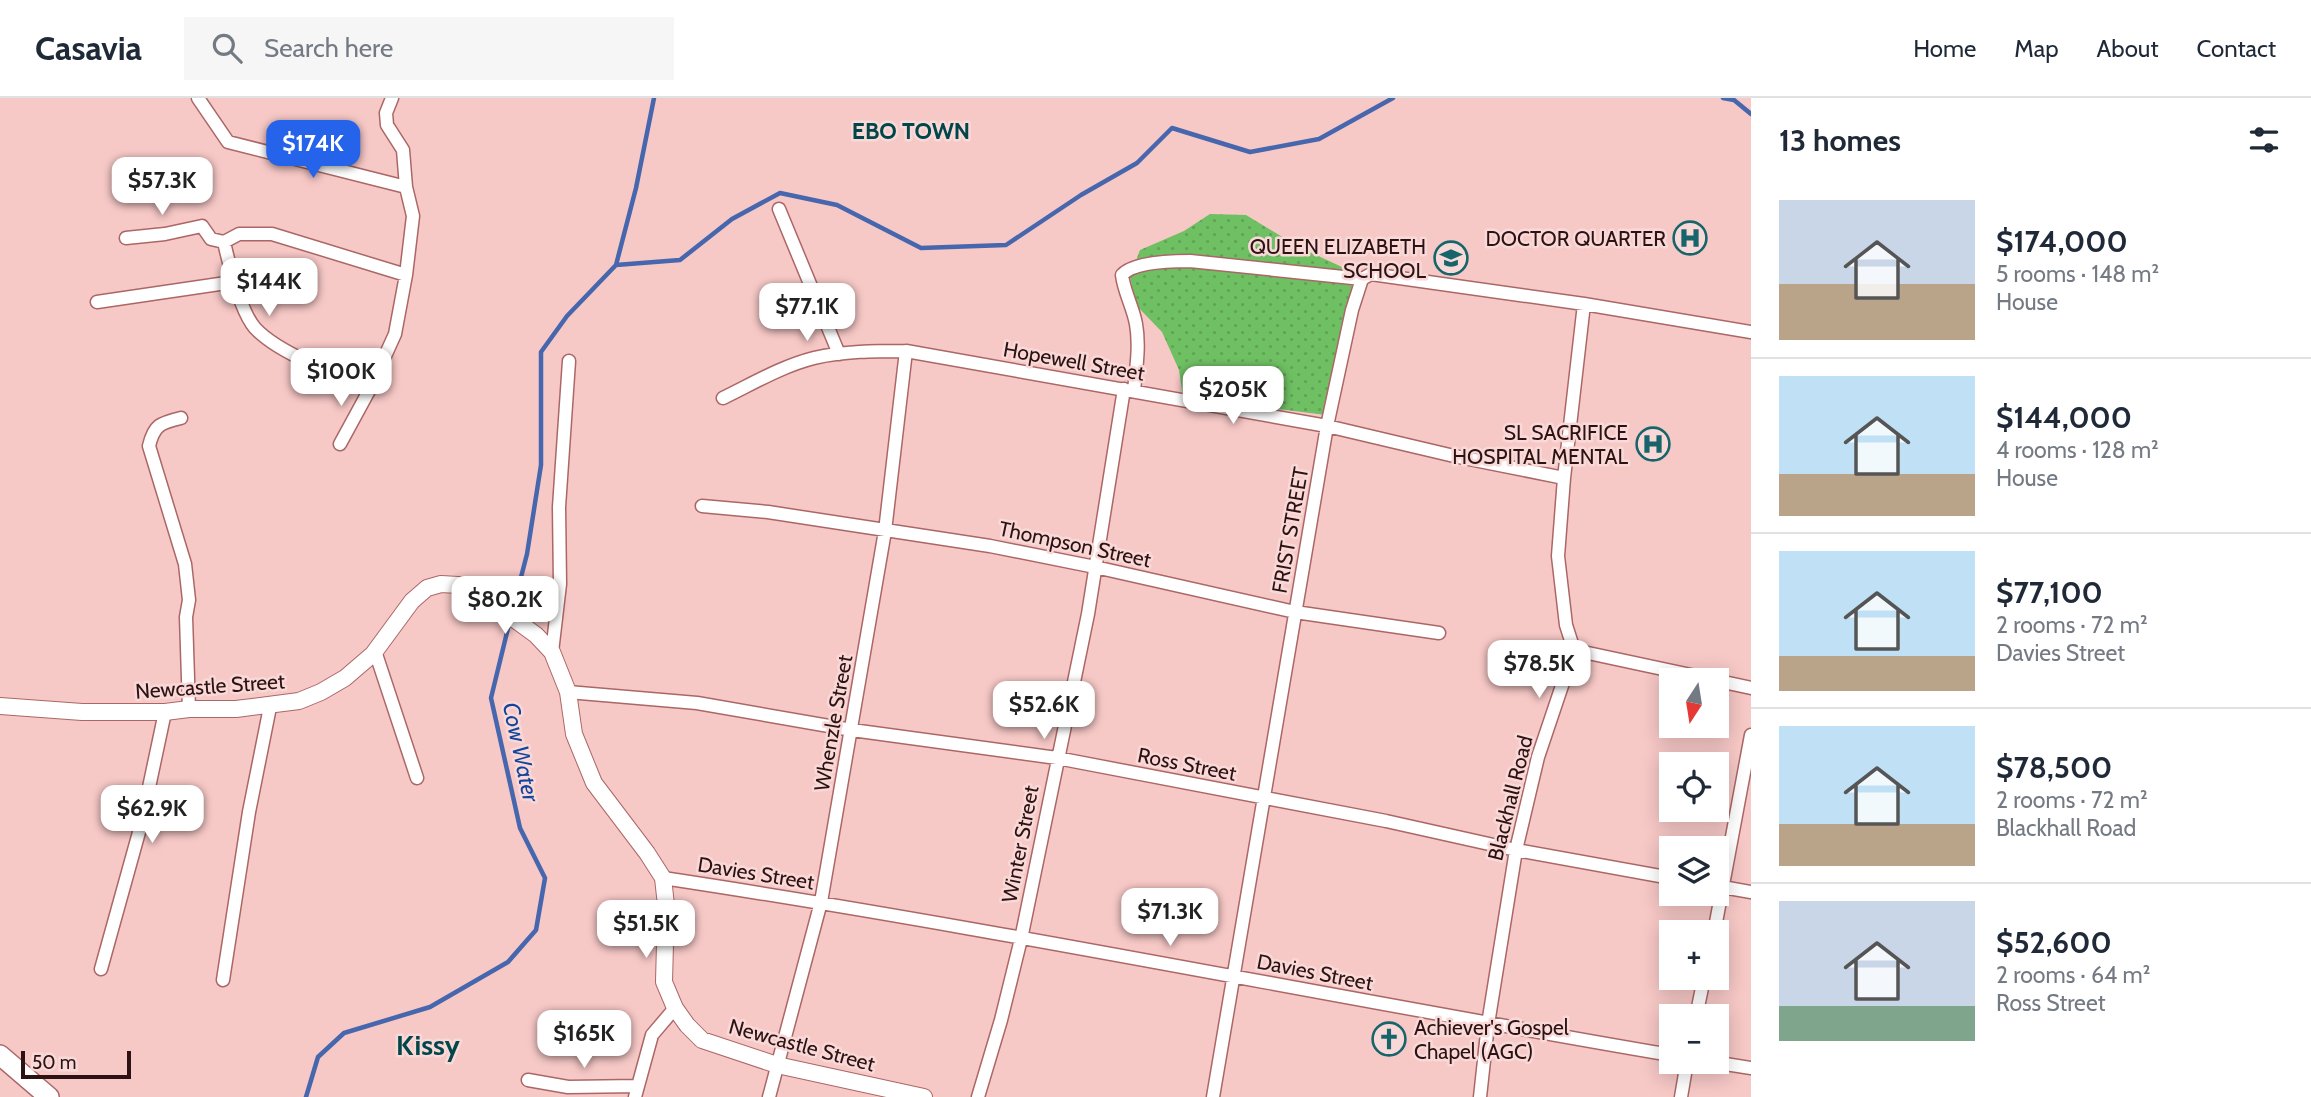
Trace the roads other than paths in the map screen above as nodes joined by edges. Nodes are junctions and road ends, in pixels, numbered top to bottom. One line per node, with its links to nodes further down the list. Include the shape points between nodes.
1 (198, 98): 3 (street, via 228,142)
2 (392, 98): 3 (street, via 387,125 403,150)
3 (406, 187): 7 (street, via 413,216)
4 (779, 209): 14 (street)
5 (126, 238): 6 (street, via 202,226 211,239)
6 (224, 242): 7 (street, via 239,234 272,234); 9 (street)
7 (406, 275): 16 (street, via 395,334)
8 (1362, 279): 11 (street, via 1371,274); 17 (street, Winter Street, via 1190,261 1127,269 1123,283 1138,339); 20 (street, FRIST STREET)
9 (233, 282): 10 (street); 16 (street, via 253,326 269,341)
10 (97, 302)
11 (1584, 304): 12 (street); 22 (street)
12 (1751, 332)
13 (906, 351): 14 (street); 17 (street, Hopewell Street); 24 (street, Whenzle Street)
14 (839, 354): 18 (street, via 789,366)
15 (569, 360): 30 (street, via 559,507 560,584)
16 (371, 387): 21 (street)
17 (1129, 390): 20 (street, Hopewell Street); 25 (street, Winter Street)
18 (723, 398)
19 (181, 418): 35 (street, via 153,431 149,446 185,564)
20 (1327, 426): 22 (street, Hopewell Street); 26 (street, FRIST STREET)
21 (340, 444)
22 (1564, 478): 28 (street, via 1558,556 1566,625)
23 (702, 506): 24 (street, Thompson Street)
24 (885, 531): 25 (street, Thompson Street); 37 (street, Whenzle Street)
25 (1095, 567): 26 (street, Thompson Street); 39 (street, Winter Street)
26 (1295, 612): 27 (street, Thompson Street); 41 (street, FRIST STREET)
27 (1439, 633)
28 (1574, 650): 31 (street); 43 (street, Blackhall Road, via 1538,757)
29 (375, 651): 30 (street, Newcastle Street, via 412,601 441,584 458,585 496,606); 34 (street, Newcastle Street, via 321,692); 40 (street)
30 (552, 652): 32 (street, Newcastle Street)
31 (1751, 688)
32 (568, 692): 37 (street, Ross Street, via 697,703); 45 (street, Newcastle Street, via 574,734 594,783)
33 (0, 706): 36 (street, Newcastle Street)
34 (270, 706): 35 (street, Newcastle Street); 52 (street)
35 (189, 709): 36 (street, Newcastle Street)
36 (165, 712): 50 (street, via 141,825)
37 (852, 730): 39 (street, Ross Street); 48 (street, Whenzle Street)
38 (1751, 734): 42 (street)
39 (1057, 758): 41 (street, Ross Street); 49 (street, Winter Street)
40 (417, 778)
41 (1262, 798): 43 (street, Ross Street); 51 (street, FRIST STREET)
42 (1729, 842)
43 (1516, 850): 44 (street, Ross Street); 54 (street, Blackhall Road)
44 (1659, 876)
45 (663, 878): 48 (street, Davies Street); 53 (street, Newcastle Street, via 664,982)
46 (1729, 888): 47 (street)
47 (1751, 892)
48 (821, 902): 49 (street, Davies Street); 57 (street, Whenzle Street)
49 (1021, 939): 51 (street, Davies Street); 66 (street, Winter Street)
50 (101, 969)
51 (1234, 977): 54 (street, Davies Street); 67 (street, FRIST STREET)
52 (223, 980)
53 (675, 1008): 57 (street, Newcastle Street, via 702,1040); 62 (street, via 652,1035)
54 (1488, 1024): 55 (street, Davies Street); 68 (street, Blackhall Road)
55 (1659, 1053)
56 (0, 1055): 63 (main road)
57 (777, 1065): 64 (street, Whenzle Street); 65 (street, Newcastle Street)
58 (1729, 1065): 59 (street)
59 (1751, 1068)
60 (1685, 1074): 69 (street)
61 (528, 1080): 62 (street)
62 (636, 1092)
63 (49, 1097)
64 (769, 1097)
65 (924, 1097)
66 (978, 1097)
67 (1213, 1097)
68 (1480, 1097)
69 (1681, 1097)

